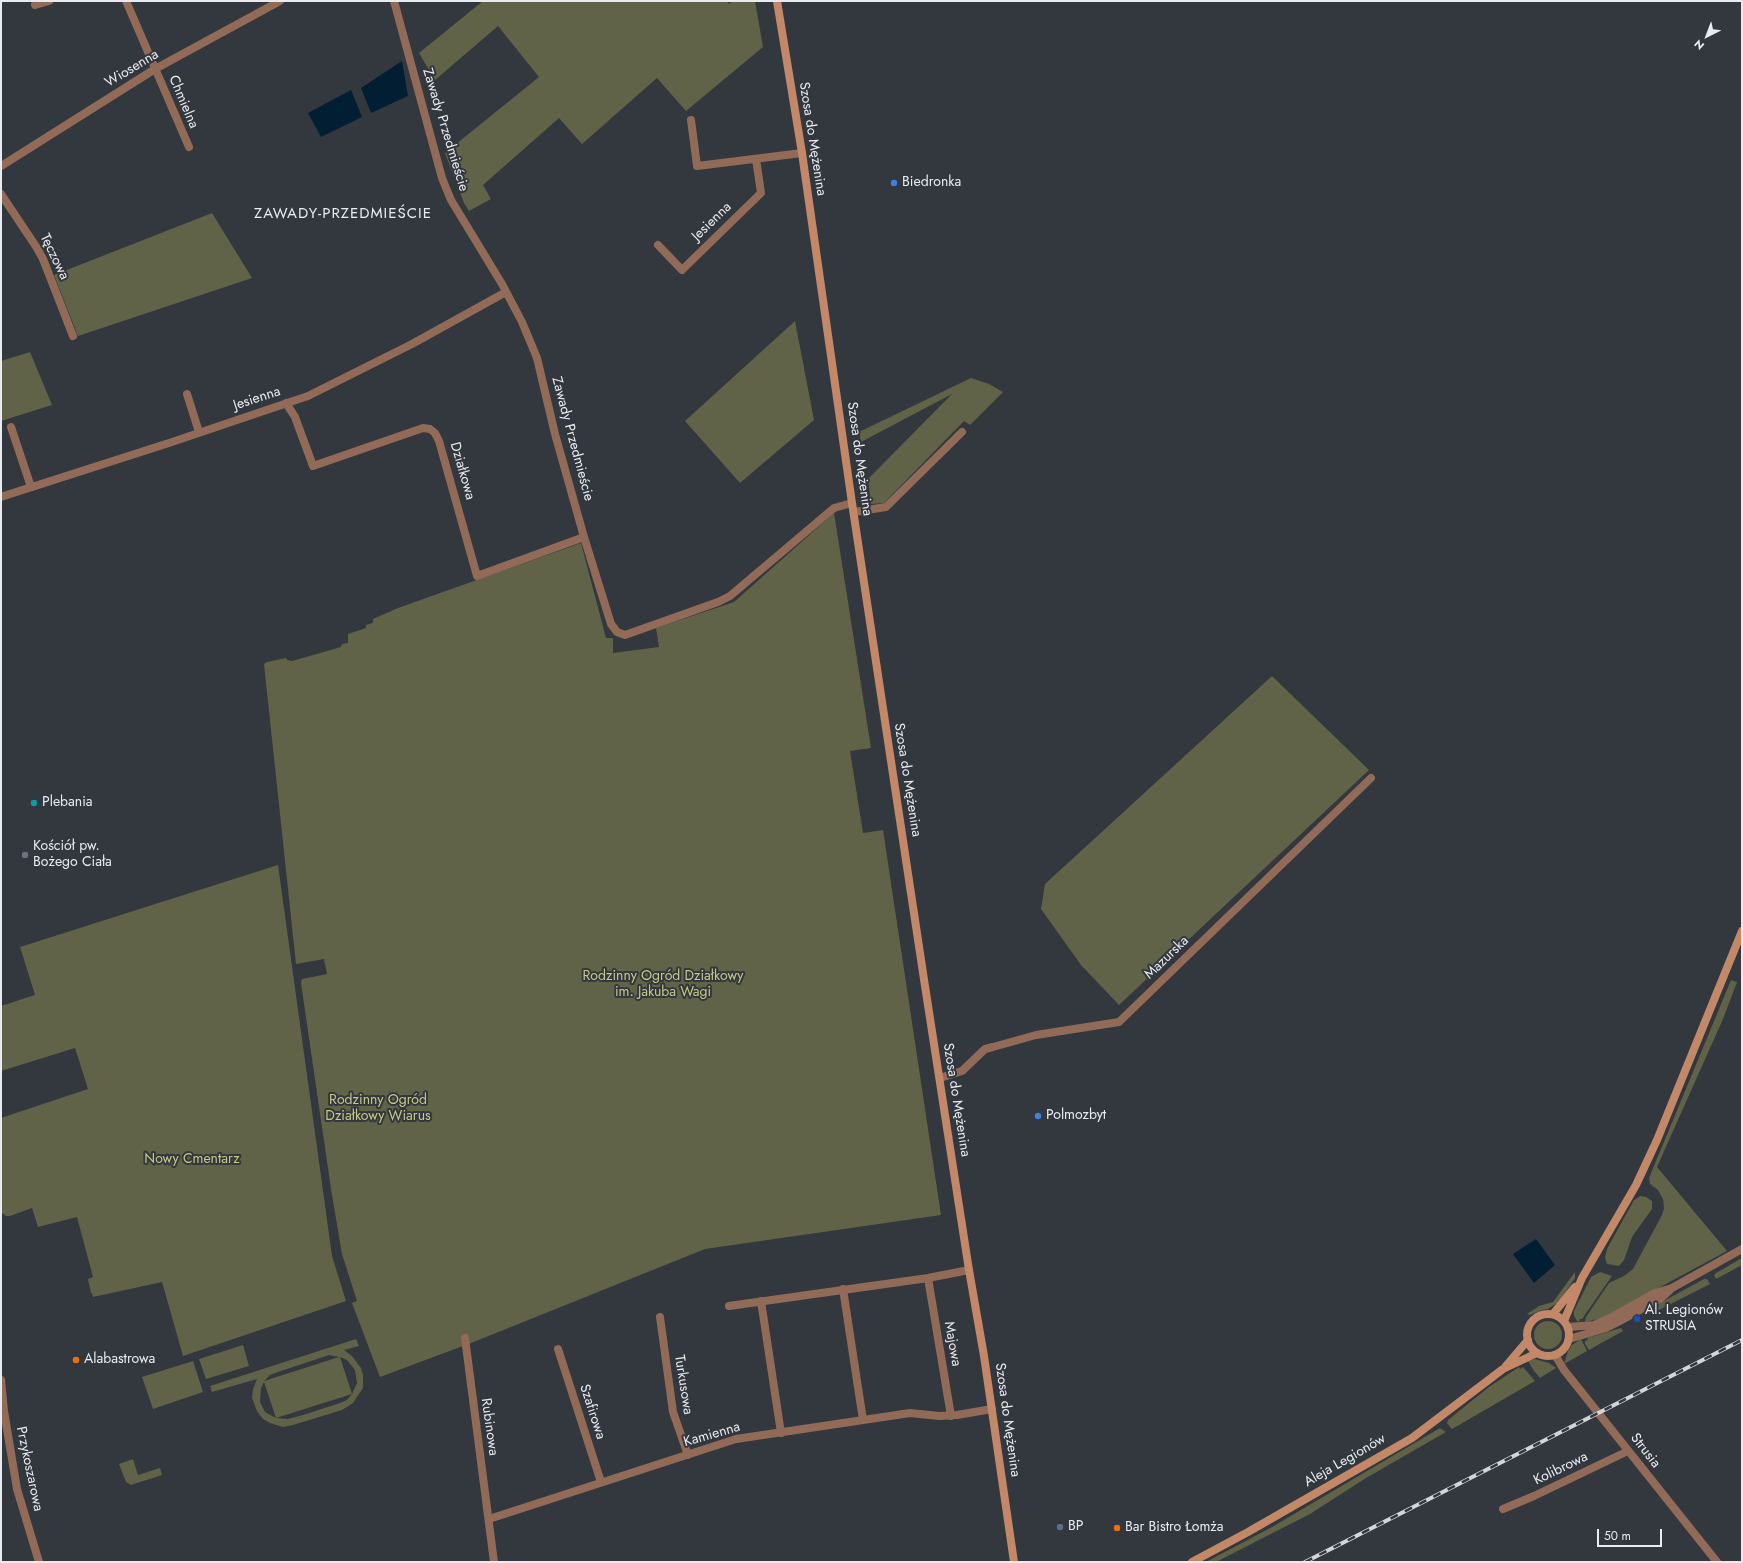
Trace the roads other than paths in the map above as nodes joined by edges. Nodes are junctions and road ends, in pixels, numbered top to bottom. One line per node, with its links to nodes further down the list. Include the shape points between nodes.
1 (49, 1): 6 (street)
2 (126, 1): 7 (street, Chmielna)
3 (280, 1): 7 (street, Wiosenna)
4 (394, 1): 15 (street, Zawady Przedmieście, via 442,178 451,200)
5 (777, 1): 10 (main road, Szosa do Mężenina)
6 (35, 6)
7 (155, 70): 9 (street, Chmielna); 12 (street, Wiosenna)
8 (691, 120): 11 (street, via 697,166)
9 (189, 148)
10 (802, 153): 11 (street); 24 (main road, Szosa do Mężenina)
11 (756, 159): 14 (street, Jesienna, via 761,193 682,270)
12 (1, 166)
13 (1, 194): 16 (street, Tęczowa, via 43,259)
14 (658, 246)
15 (506, 292): 18 (street, Jesienna, via 330,386); 26 (street, Zawady Przedmieście, via 537,358)
16 (73, 336)
17 (187, 394): 20 (street)
18 (286, 403): 20 (street, Jesienna); 26 (street, Działkowa, via 295,417 313,466 415,430 430,429 435,433 477,576)
19 (11, 427): 22 (street)
20 (199, 432): 22 (street, Jesienna)
21 (962, 432): 25 (street, via 886,507)
22 (31, 487): 23 (street, Jesienna)
23 (1, 497)
24 (852, 503): 25 (main road, Szosa do Mężenina); 26 (street, Zawady Przedmieście, via 834,508 730,596 625,635 617,632 611,624)
25 (854, 512): 29 (main road, Szosa do Mężenina)
26 (584, 537)
27 (1371, 778): 29 (street, Mazurska, via 1119,1022 1036,1035 993,1047 985,1050 962,1071)
28 (1742, 931): 33 (main road, via 1636,1186)
29 (940, 1078): 31 (main road, Szosa do Mężenina)
30 (1742, 1249): 34 (street)
31 (969, 1270): 32 (street); 49 (main road, Szosa do Mężenina)
32 (928, 1278): 35 (street); 50 (street, Majowa)
33 (1582, 1278): 38 (main road); 40 (main road)
34 (1672, 1288): 40 (street, via 1656,1293 1594,1325); 42 (street, via 1660,1299 1606,1328)
35 (843, 1289): 36 (street); 51 (street)
36 (761, 1301): 37 (street); 53 (street)
37 (729, 1306)
38 (1553, 1314): 40 (main road); 43 (main road, via 1535,1318 1528,1328)
39 (660, 1317): 55 (street, Turkusowa, via 673,1412)
40 (1566, 1324): 42 (main road)
41 (465, 1338): 58 (street, Rubinowa)
42 (1569, 1339): 46 (main road, via 1562,1352)
43 (1528, 1340): 45 (main road); 47 (main road, Aleja Legionów)
44 (558, 1349): 56 (street, Szafirowa)
45 (1537, 1353): 46 (main road); 47 (main road, Aleja Legionów)
46 (1555, 1355): 54 (street, Strusia)
47 (1503, 1369): 62 (main road, Aleja Legionów, via 1412,1438)
48 (1, 1380): 52 (street, Przykoszarowa)
49 (992, 1409): 50 (street, Kamienna); 61 (main road, Szosa do Mężenina)
50 (951, 1416): 51 (street, Kamienna, via 910,1413)
51 (863, 1420): 53 (street, Kamienna)
52 (4, 1430): 59 (street, Przykoszarowa, via 17,1488)
53 (781, 1433): 55 (street, Kamienna, via 736,1439)
54 (1628, 1451): 57 (street, Kolibrowa); 63 (street, Strusia)
55 (688, 1455): 56 (street, Kamienna)
56 (601, 1482): 58 (street, Kamienna)
57 (1503, 1509)
58 (489, 1519): 60 (street)
59 (39, 1562)
60 (494, 1562)
61 (1014, 1562)
62 (1192, 1562)
63 (1717, 1562)

